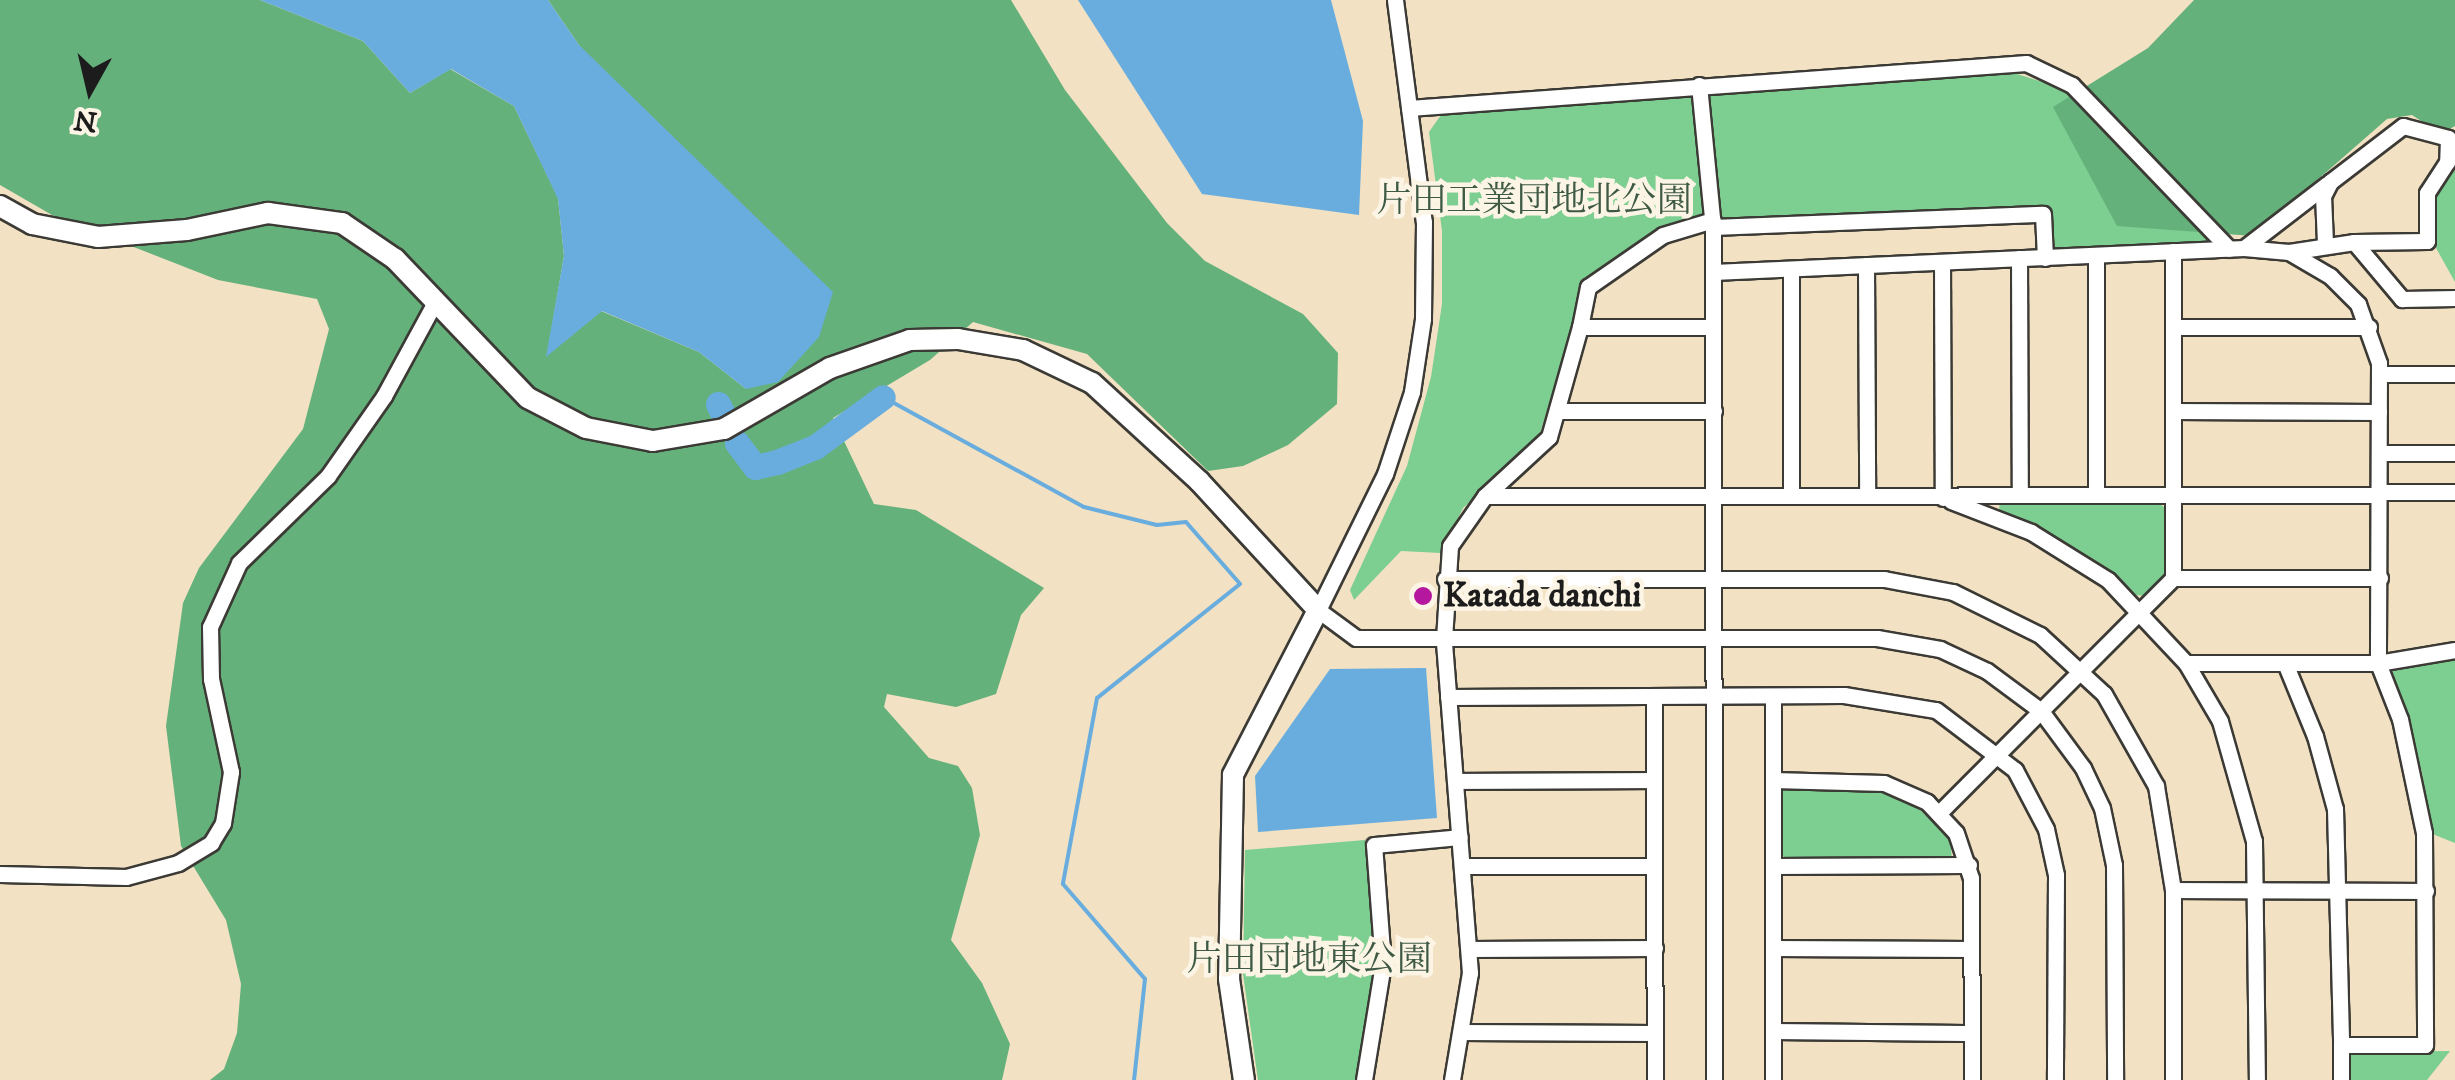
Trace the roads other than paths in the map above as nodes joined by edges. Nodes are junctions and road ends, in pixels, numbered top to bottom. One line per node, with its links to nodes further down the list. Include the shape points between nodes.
1 (1394, 0): 3 (street)
2 (1700, 85): 3 (street); 6 (street); 9 (street, via 1996,61 2042,68 2072,86)
3 (1409, 108): 48 (street, via 1426,260 1414,379 1384,474)
4 (2330, 182): 7 (street, via 2403,126 2448,138 2447,162 2427,194 2427,240); 8 (street, via 2323,196); 9 (street)
5 (0, 206): 20 (main road, via 32,224 98,237 187,230 268,212 342,223 395,259)
6 (1713, 224): 14 (street, via 2043,214); 18 (street); 22 (street, via 1663,234 1588,288)
7 (2354, 242): 8 (street); 19 (street, via 2402,298)
8 (2325, 243): 11 (street)
9 (2236, 248): 10 (street); 11 (street)
10 (2173, 251): 12 (street); 21 (street)
11 (2289, 252): 23 (street, via 2344,288)
12 (2096, 255): 14 (street); 37 (street)
13 (2019, 258): 14 (street); 15 (street); 36 (street)
14 (2045, 258)
15 (1942, 262): 16 (street); 42 (street)
16 (1866, 265): 17 (street); 34 (street)
17 (1790, 269): 18 (street); 35 (street)
18 (1713, 272): 24 (street)
19 (2455, 298)
20 (434, 302): 48 (main road, via 528,398 586,428 652,442 724,429 830,368 910,340 995,344 1050,360 1111,399); 71 (street, via 384,396 328,476 239,563 210,627 211,679 232,772 223,824 211,842 178,863 126,877)
21 (2174, 326): 23 (street); 29 (street)
22 (1580, 327): 24 (street); 27 (street)
23 (2369, 327): 25 (street)
24 (1713, 328): 28 (street)
25 (2378, 374): 26 (street); 30 (street)
26 (2455, 374)
27 (1560, 411): 28 (street); 41 (street, via 1538,454)
28 (1714, 411): 40 (street)
29 (2174, 411): 30 (street); 38 (street)
30 (2379, 412): 31 (street)
31 (2380, 453): 32 (street); 39 (street)
32 (2455, 453)
33 (2455, 492): 39 (street)
34 (1867, 493): 35 (street); 42 (street)
35 (1790, 494): 40 (street)
36 (2020, 494): 37 (street); 42 (street)
37 (2096, 494): 38 (street)
38 (2174, 494): 39 (street); 43 (street)
39 (2380, 494): 44 (street)
40 (1714, 495): 41 (street); 46 (street)
41 (1484, 496): 45 (street, via 1450,546)
42 (1943, 498): 47 (street, via 2074,556)
43 (2173, 578): 44 (street); 47 (street)
44 (2380, 578): 54 (street)
45 (1445, 579): 46 (street); 50 (street)
46 (1714, 579): 49 (street); 55 (street, via 1884,578 1926,585 2012,617)
47 (2142, 609): 52 (street); 55 (street)
48 (1318, 610): 50 (street, via 1356,638); 85 (main road, via 1233,774 1229,979)
49 (1714, 637): 50 (street); 56 (street); 60 (street, via 1914,642 1987,671)
50 (1444, 639): 58 (street)
51 (2455, 650): 54 (street)
52 (2186, 663): 53 (street); 73 (street, via 2233,752 2252,820)
53 (2285, 663): 54 (street); 74 (street, via 2316,736 2335,809)
54 (2378, 663): 75 (street, via 2420,798)
55 (2082, 670): 60 (street); 72 (street, via 2150,770 2166,818)
56 (1714, 696): 57 (street); 59 (street); 89 (street)
57 (1773, 696): 61 (street, via 1904,702 1936,710); 63 (street)
58 (1448, 697): 59 (street); 64 (street)
59 (1654, 697): 62 (street)
60 (2041, 711): 61 (street); 93 (street, via 2094,786 2111,846)
61 (1998, 754): 65 (street); 92 (street, via 2040,813 2056,875)
62 (1654, 780): 64 (street); 69 (street)
63 (1773, 780): 65 (street, via 1884,783); 70 (street)
64 (1455, 781): 66 (street)
65 (1939, 812): 67 (street)
66 (1460, 838): 68 (street); 86 (street, via 1374,845 1384,964)
67 (1969, 865): 70 (street); 79 (street)
68 (1462, 866): 69 (street); 78 (street)
69 (1654, 866): 76 (street)
70 (1773, 866): 77 (street)
71 (0, 874)
72 (2173, 890): 73 (street); 94 (street)
73 (2257, 890): 74 (street); 95 (street)
74 (2342, 891): 75 (street); 84 (street)
75 (2426, 892): 84 (street, via 2425,1045)
76 (1654, 948): 78 (street); 82 (street)
77 (1773, 948): 79 (street); 80 (street)
78 (1470, 949): 81 (street)
79 (1971, 949): 83 (street)
80 (1773, 1031): 83 (street); 90 (street)
81 (1461, 1032): 82 (street); 87 (street)
82 (1654, 1033): 88 (street)
83 (1971, 1033): 91 (street)
84 (2340, 1045): 96 (street)
85 (1244, 1080)
86 (1364, 1080)
87 (1452, 1080)
88 (1654, 1080)
89 (1714, 1080)
90 (1773, 1080)
91 (1972, 1080)
92 (2056, 1080)
93 (2115, 1080)
94 (2173, 1080)
95 (2257, 1080)
96 (2341, 1080)

